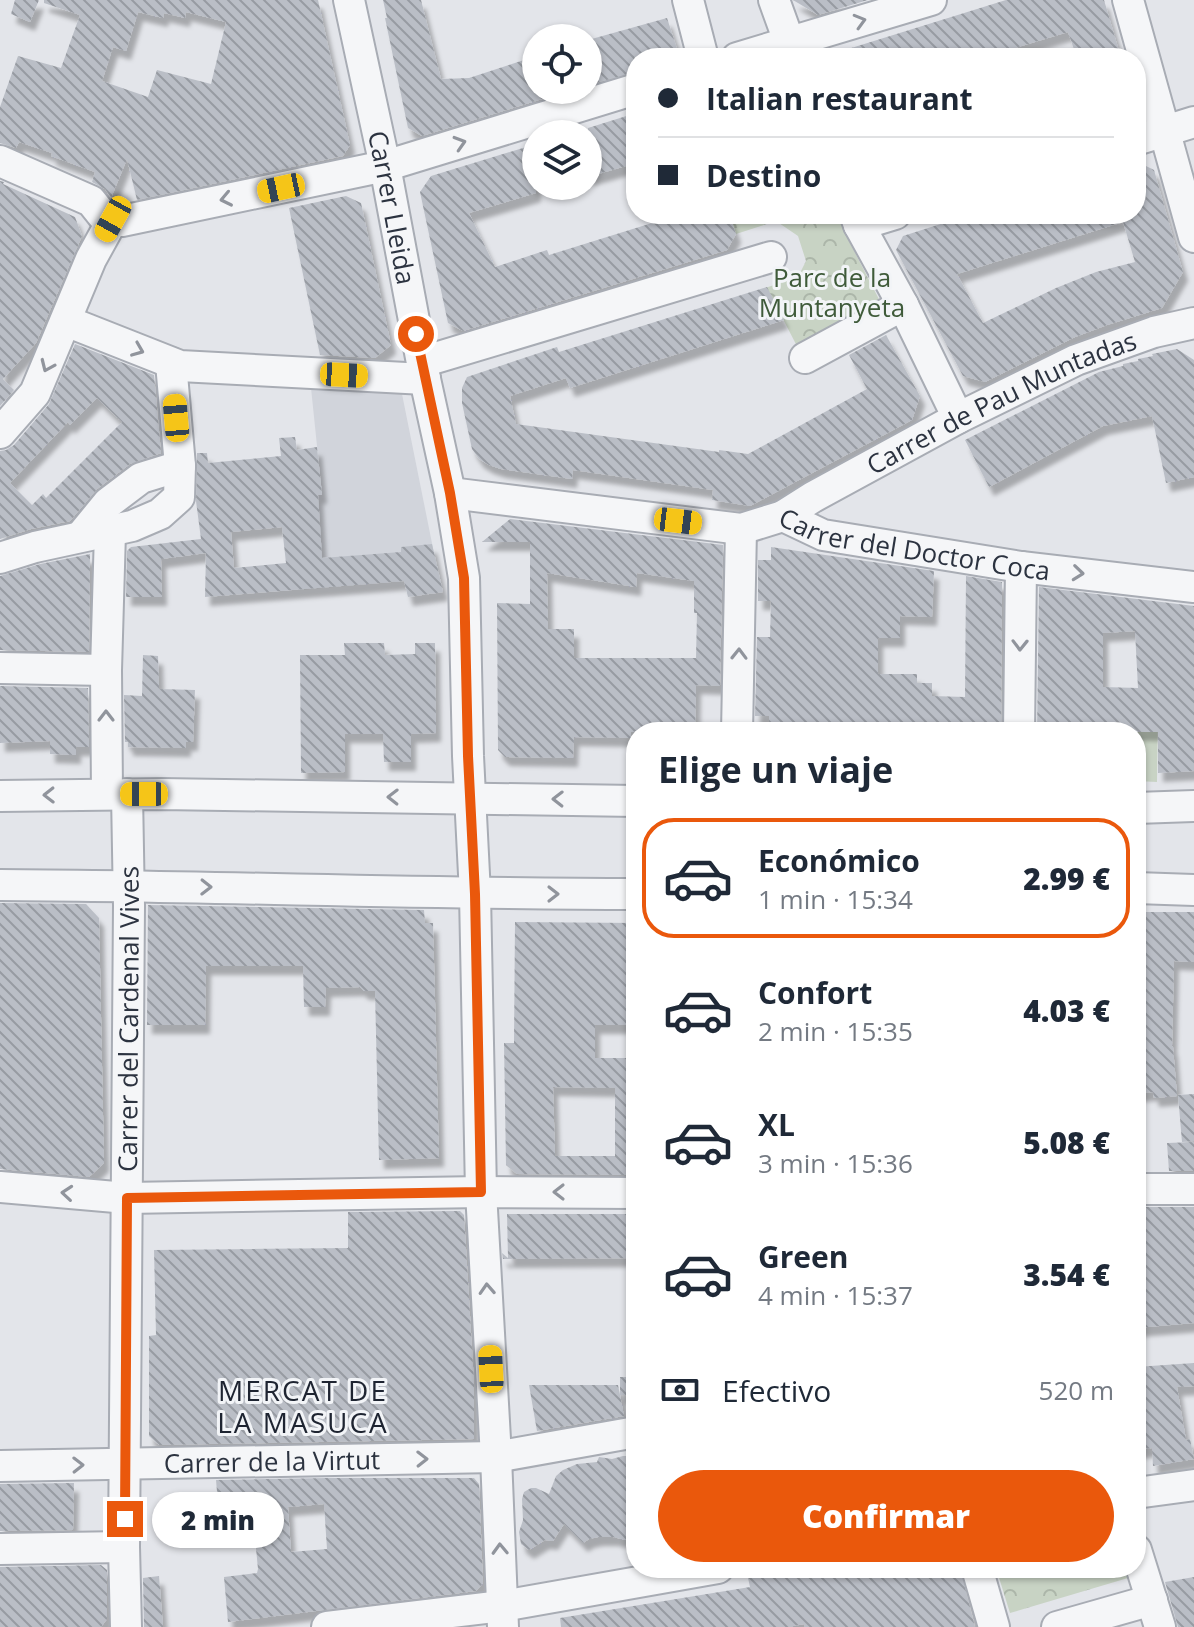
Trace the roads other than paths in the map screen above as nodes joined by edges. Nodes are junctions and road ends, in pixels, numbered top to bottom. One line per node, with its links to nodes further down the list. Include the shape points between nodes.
1 (349, 0): 15 (street, Carrer Lleida)
2 (688, 0): 7 (street)
3 (774, 0): 8 (street)
4 (931, 0): 9 (street, one-way to 4)
5 (1128, 0): 11 (street)
6 (1148, 0): 11 (street)
7 (700, 48)
8 (791, 48)
9 (798, 48)
10 (626, 92): 15 (street, one-way to 10)
11 (1181, 125): 12 (street); 14 (street); 18 (street)
12 (1146, 137)
13 (0, 161): 16 (street, via 91,201 103,216)
14 (1194, 162)
15 (385, 166): 16 (street, one-way to 16); 25 (street, Carrer Lleida)
16 (113, 219): 21 (street)
17 (859, 224): 20 (street)
18 (1194, 237)
19 (771, 257): 25 (street)
20 (903, 305): 23 (street); 26 (street)
21 (66, 321): 24 (street, one-way to 24); 27 (street, one-way to 27, via 35,393)
22 (1194, 323): 26 (street, Carrer de Pau Muntadas, via 1076,360)
23 (805, 358)
24 (171, 363): 25 (street); 32 (street, via 179,497 160,514)
25 (423, 370): 28 (street, Carrer Lleida)
26 (958, 418): 29 (street, Carrer de Pau Muntadas)
27 (0, 433)
28 (450, 493): 31 (street, Carrer del Doctor Coca); 43 (street, Carrer Lleida, via 464,578)
29 (813, 497): 30 (street, Carrer de Pau Muntadas); 33 (street, via 822,511)
30 (783, 516): 31 (street, Carrer del Doctor Coca); 33 (street, Carrer del Doctor Coca)
31 (741, 529): 39 (street, one-way to 31)
32 (96, 534): 34 (street); 38 (street, Carrer del Cardenal Vives)
33 (823, 535): 35 (street, Carrer del Doctor Coca)
34 (0, 558)
35 (1021, 567): 36 (street, Carrer del Doctor Coca, one-way to 36); 40 (street, one-way to 40)
36 (1194, 587)
37 (0, 668): 38 (street)
38 (106, 670): 41 (street, Carrer del Cardenal Vives, one-way to 38)
39 (737, 722)
40 (1019, 722)
41 (117, 794): 42 (street, one-way to 42); 43 (street, one-way to 41); 48 (street, Carrer del Cardenal Vives)
42 (0, 796)
43 (471, 798): 44 (street, one-way to 43); 51 (street, Carrer Lleida)
44 (626, 801)
45 (1194, 806): 46 (street)
46 (1146, 808)
47 (0, 885): 48 (street)
48 (128, 886): 51 (street, one-way to 51); 58 (street, Carrer del Cardenal Vives)
49 (1146, 888): 50 (street)
50 (1194, 890)
51 (475, 894): 52 (street, one-way to 52); 56 (street, Carrer Lleida)
52 (626, 894)
53 (0, 1187): 58 (street, one-way to 53)
54 (1146, 1189): 55 (street)
55 (1194, 1189)
56 (481, 1192): 57 (street, one-way to 56); 58 (street); 60 (street, Carrer Lleida, one-way to 56)
57 (626, 1193)
58 (127, 1198): 61 (street, Carrer del Cardenal Vives)
59 (626, 1434): 60 (street, Carrer de la Virtut)
60 (496, 1457): 61 (street, Carrer de la Virtut, one-way to 60); 71 (street, Carrer Lleida, one-way to 60)
61 (125, 1464): 62 (street, Carrer de la Virtut, one-way to 61); 65 (street, Carrer del Cardenal Vives)
62 (0, 1466)
63 (1194, 1485): 64 (street)
64 (1146, 1492)
65 (124, 1547): 66 (street); 72 (street, Carrer del Cardenal Vives)
66 (0, 1549)
67 (674, 1578): 71 (street)
68 (980, 1578): 74 (street)
69 (1145, 1578): 70 (street)
70 (1156, 1614): 75 (street)
71 (503, 1617): 73 (street)
72 (126, 1627)
73 (327, 1627)
74 (994, 1627)
75 (1057, 1627)

